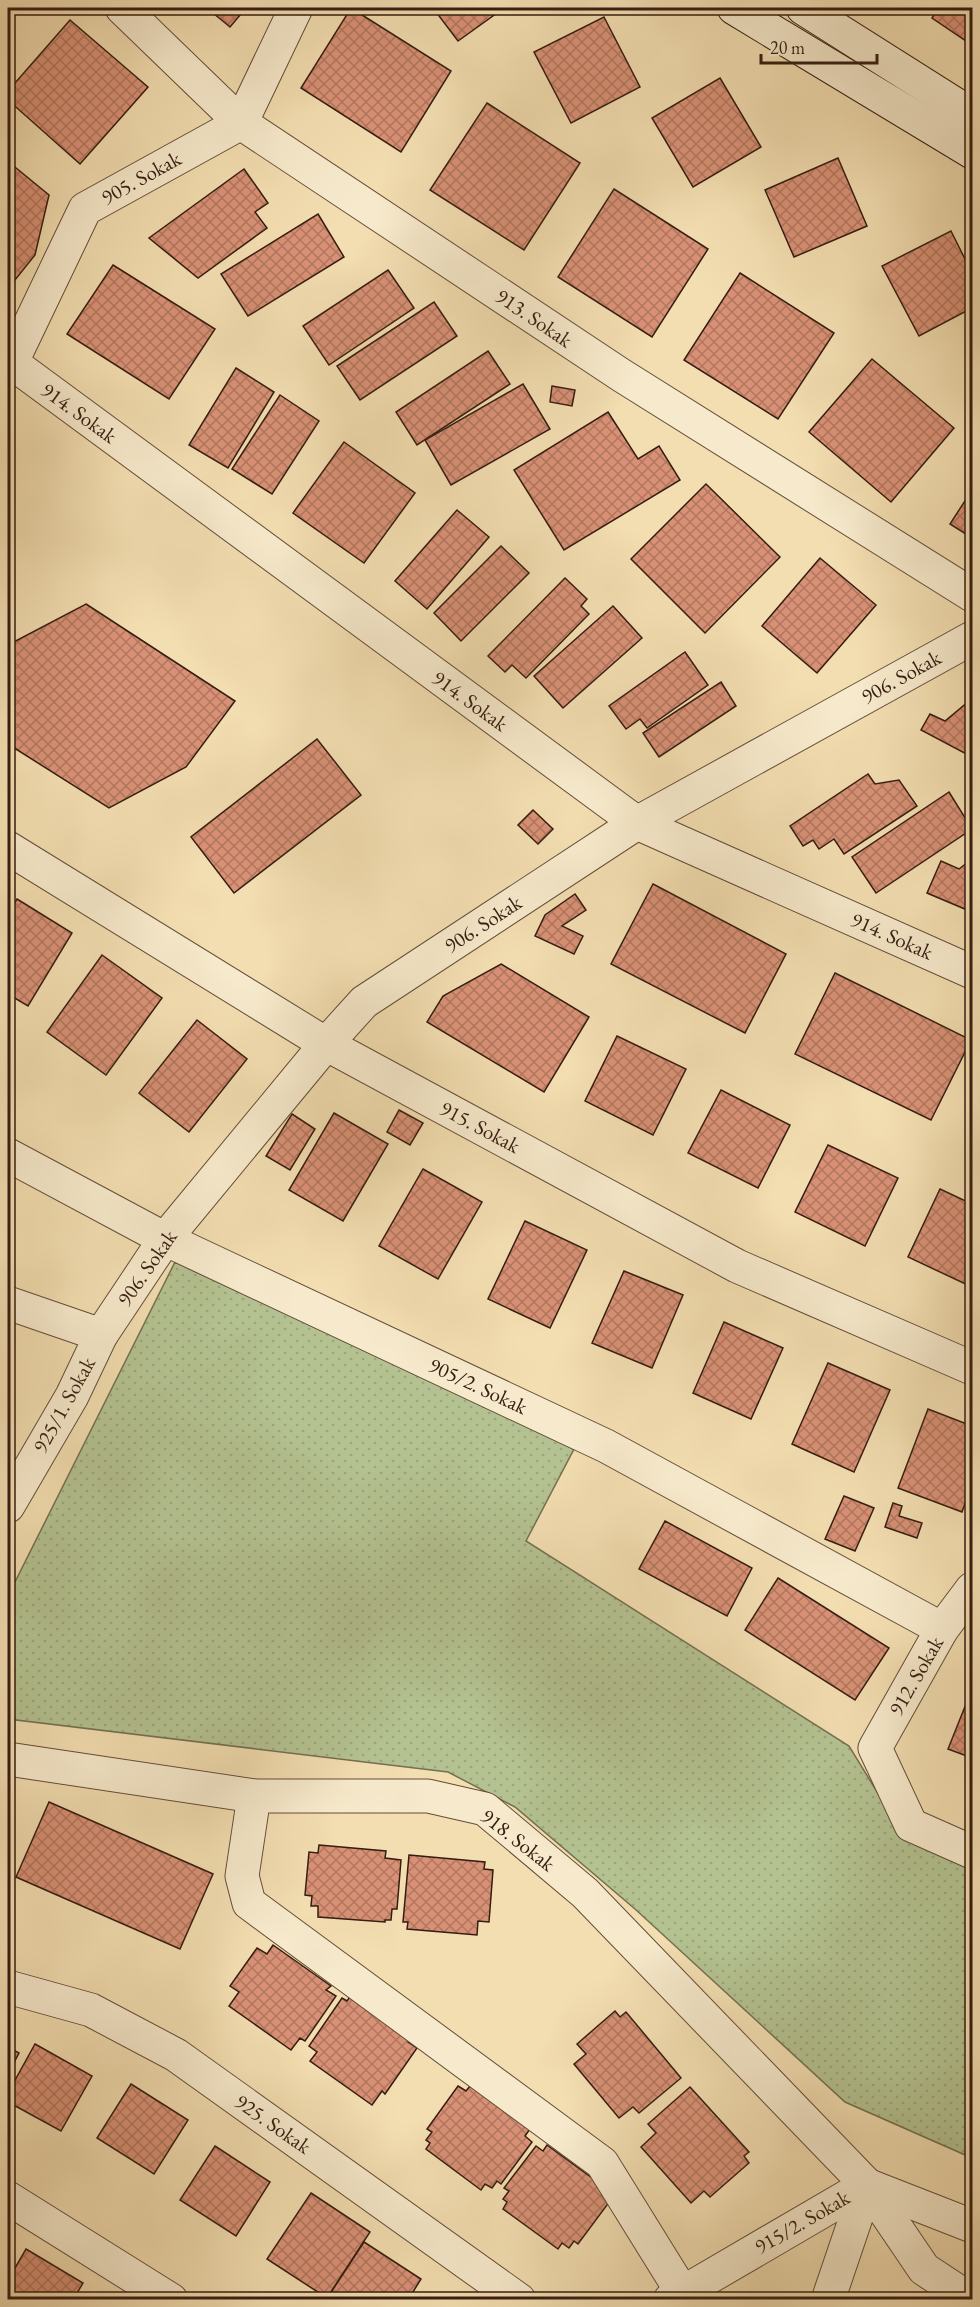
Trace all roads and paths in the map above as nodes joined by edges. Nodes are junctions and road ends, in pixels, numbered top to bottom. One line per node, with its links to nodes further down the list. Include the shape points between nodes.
1 (122, 8): 6 (street, 913. Sokak)
2 (296, 8): 6 (street)
3 (735, 8): 7 (street)
4 (803, 8): 5 (street)
5 (972, 114)
6 (241, 123): 8 (street, 905. Sokak, via 85,209); 9 (street, 913. Sokak, via 621,375)
7 (972, 152)
8 (9, 365): 11 (street, 914. Sokak)
9 (972, 595)
10 (972, 638): 11 (street, 906. Sokak)
11 (637, 823): 13 (street, 914. Sokak); 14 (street, 906. Sokak, via 364,1002)
12 (8, 848): 14 (street, 915. Sokak)
13 (972, 972)
14 (326, 1044): 16 (street, 906. Sokak); 19 (street, 915. Sokak, via 737,1266)
15 (8, 1155): 16 (street, 905/2. Sokak)
16 (165, 1239): 18 (street, 906. Sokak); 22 (street, 905/2. Sokak, via 606,1446)
17 (8, 1303): 18 (street)
18 (101, 1335): 20 (street, 925/1. Sokak, via 72,1396)
19 (972, 1368)
20 (8, 1506)
21 (972, 1589): 22 (street, 912. Sokak)
22 (942, 1629): 25 (street, 912. Sokak, via 875,1748 912,1825)
23 (8, 1759): 24 (street, 918. Sokak)
24 (254, 1796): 27 (street, 918. Sokak, via 428,1796 484,1809 585,1893); 30 (street, via 242,1876 249,1903 602,2163)
25 (972, 1852)
26 (8, 1987): 32 (street, 925. Sokak, via 92,2010 176,2055)
27 (867, 2185): 29 (street, 915/2. Sokak); 30 (street, 915/2. Sokak); 33 (street); 34 (street, via 924,2269)
28 (8, 2198): 31 (street)
29 (972, 2226)
30 (676, 2296)
31 (171, 2300)
32 (519, 2300)
33 (828, 2300)
34 (971, 2300)

